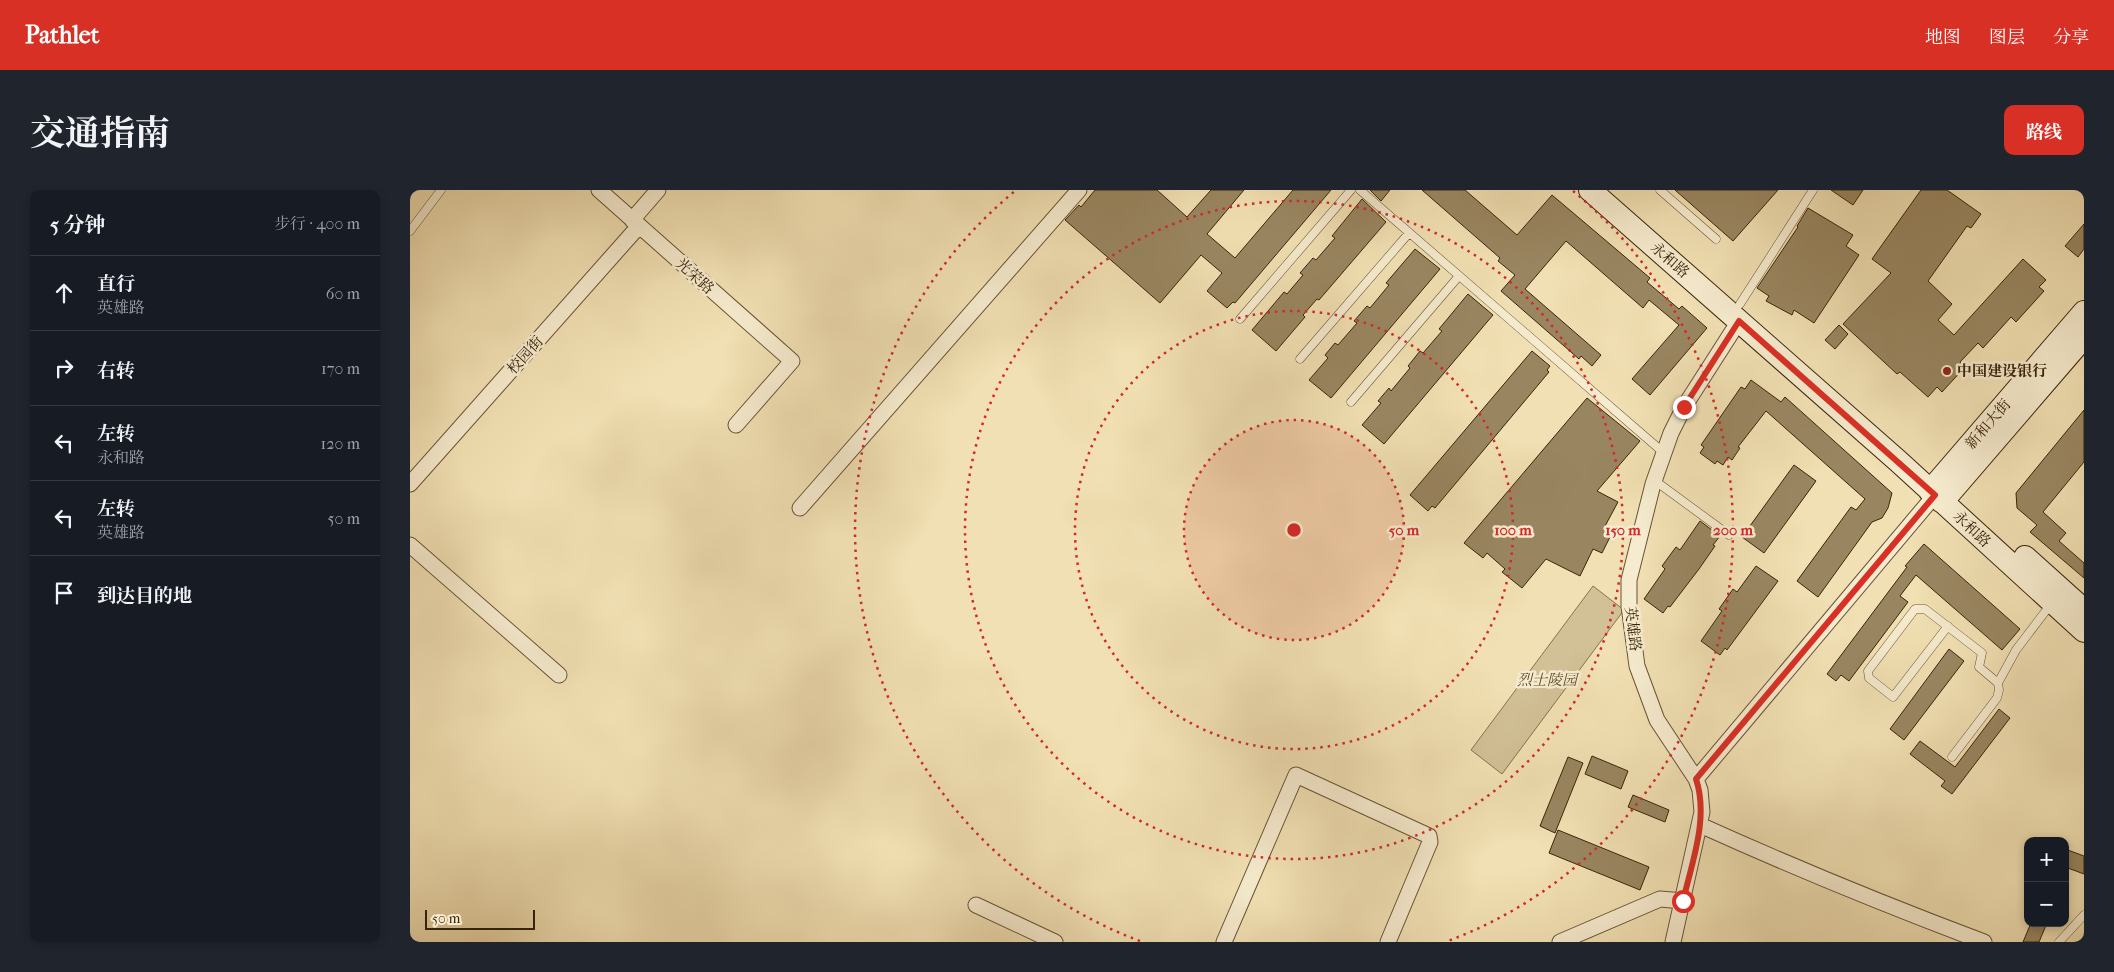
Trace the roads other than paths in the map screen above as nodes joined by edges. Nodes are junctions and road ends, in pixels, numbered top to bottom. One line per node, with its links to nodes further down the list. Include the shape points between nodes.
1 (441, 190): 12 (lane)
2 (598, 190): 11 (street, 光荣路)
3 (658, 190): 11 (street, 校园街)
4 (1079, 190): 27 (street)
5 (1351, 190): 18 (lane)
6 (1360, 190): 13 (lane)
7 (1590, 190): 17 (main road, 永和路)
8 (1610, 190): 17 (main road, 永和路)
9 (1660, 190): 14 (lane)
10 (1813, 190): 17 (lane)
11 (635, 223): 22 (street, 光荣路, via 792,361); 25 (street, 校园街)
12 (410, 231)
13 (1409, 232): 15 (lane); 20 (lane)
14 (1716, 239)
15 (1460, 276): 21 (lane); 23 (lane)
16 (2084, 312): 26 (main road, 新和大街)
17 (1740, 313): 23 (street, 英雄路, via 1684,407); 26 (main road, 永和路)
18 (1240, 319)
19 (2084, 337): 26 (main road, 新和大街)
20 (1300, 359)
21 (1351, 402)
22 (736, 425)
23 (1664, 453): 24 (street, 英雄路)
24 (1654, 480): 28 (lane); 37 (street, 英雄路, via 1629,580 1637,666 1657,720)
25 (410, 484)
26 (1940, 492): 30 (main road, 永和路); 31 (main road, 永和路); 37 (street)
27 (800, 508)
28 (1729, 535)
29 (410, 545): 34 (street)
30 (2052, 603): 33 (main road, 永和路); 35 (lane, via 2016,650)
31 (2084, 609)
32 (1948, 626): 32 (lane, via 1925,609 1915,609 1868,671 1868,678 1893,697); 35 (lane, via 1982,653 1979,667)
33 (2084, 631)
34 (559, 675)
35 (1998, 683): 36 (lane, via 1997,698)
36 (1952, 757)
37 (1696, 779): 38 (street, 英雄路, via 1702,812)
38 (1700, 825): 39 (street, 英雄路); 47 (street)
39 (1683, 901): 45 (street, via 1660,899); 46 (street, 英雄路)
40 (976, 905): 42 (street)
41 (2084, 915): 48 (lane)
42 (1055, 942)
43 (1224, 942): 44 (street, via 1296,775 1429,836 1430,842)
44 (1388, 942)
45 (1560, 942)
46 (1673, 942)
47 (1984, 942)
48 (2059, 942)

